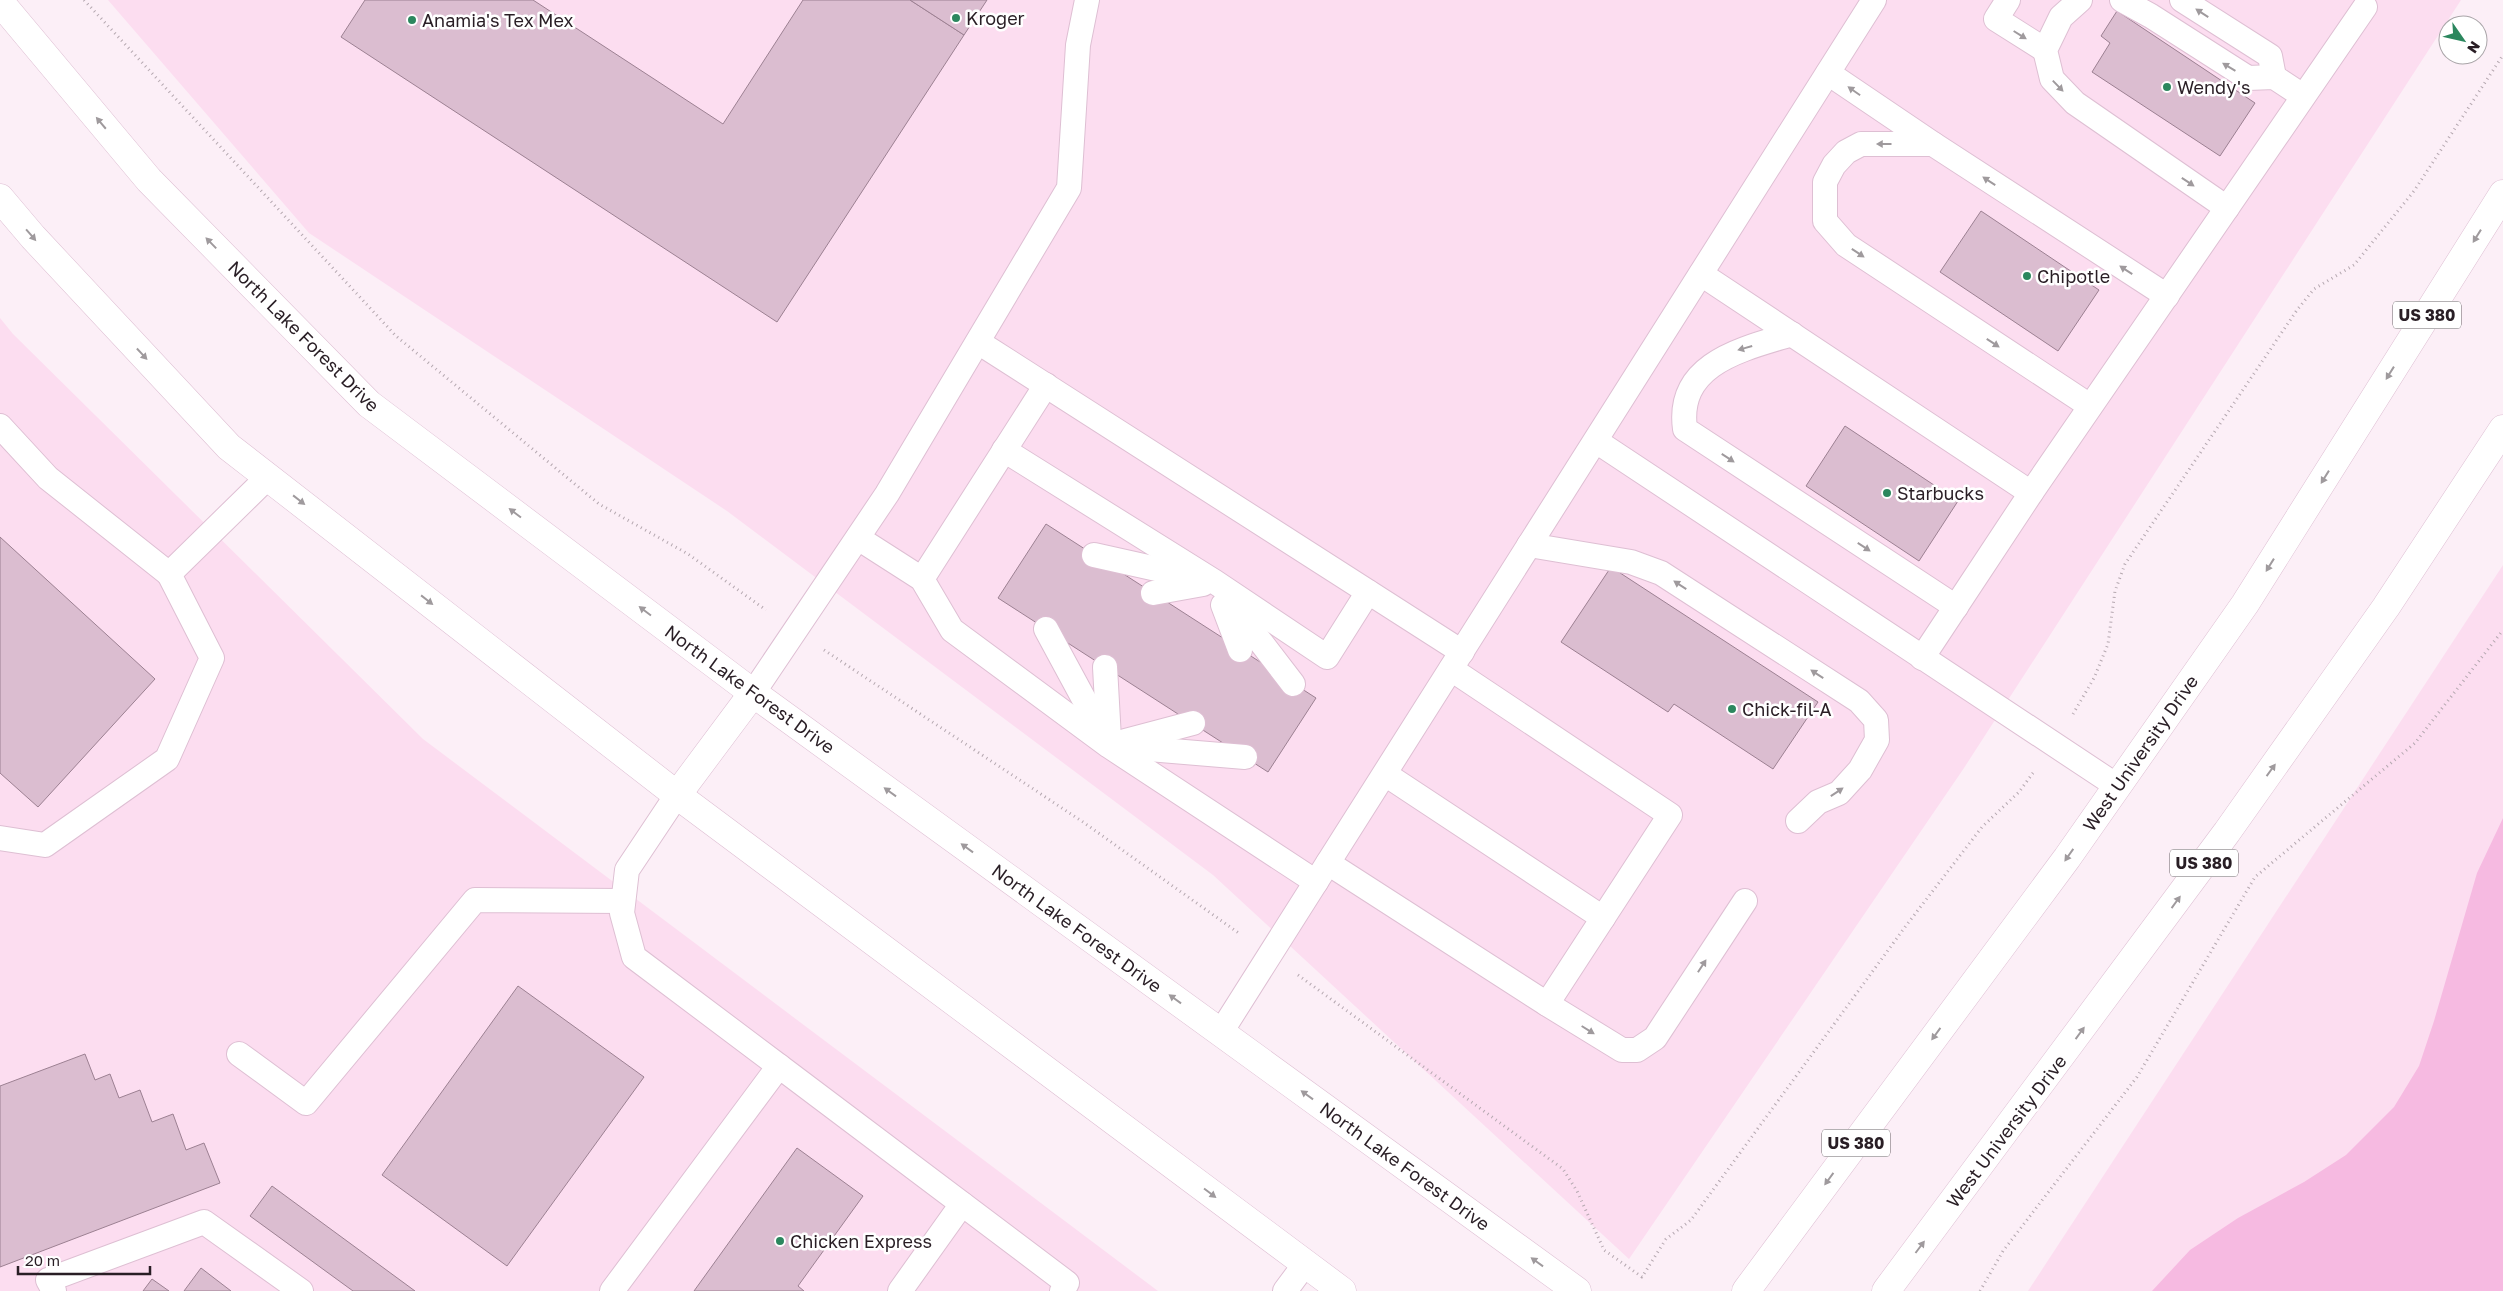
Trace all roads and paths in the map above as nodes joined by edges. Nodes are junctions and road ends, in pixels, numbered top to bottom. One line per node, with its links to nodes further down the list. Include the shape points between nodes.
1 (84, 0): 42 (path, via 396,336 599,504 688,554)
2 (1087, 0): 22 (lane, via 1078,45 1069,188)
3 (1874, 0): 12 (lane)
4 (2080, 0): 10 (lane, via 2061,17)
5 (2122, 0): 13 (lane, one-way to 5, via 2248,78)
6 (2182, 0): 13 (lane, one-way to 6, via 2270,56)
7 (0, 2): 48 (main road, North Lake Forest Drive, one-way to 7, via 369,404 149,180)
8 (2363, 2): 14 (lane)
9 (2002, 10): 10 (lane, one-way to 10)
10 (2045, 50): 18 (lane, one-way to 18, via 2052,79 2075,103)
11 (2503, 55): 50 (path, via 2414,191 2360,258 2314,289 2297,310 2125,564 2116,591 2108,644 2094,678)
12 (1828, 72): 15 (lane, one-way to 12); 19 (lane)
13 (2274, 77): 14 (lane)
14 (2303, 96): 18 (lane)
15 (1933, 144): 20 (lane, one-way to 15); 24 (lane, one-way to 24, via 1861,144 1846,152 1824,182 1825,221 1846,245)
16 (2503, 194): 54 (main road, West University Drive / US 380, one-way to 54, via 2245,604)
17 (0, 198): 29 (main road, one-way to 29, via 229,447)
18 (2227, 208): 20 (lane)
19 (1701, 274): 21 (lane); 27 (lane)
20 (2166, 296): 24 (lane)
21 (1792, 334): 30 (lane); 39 (lane, one-way to 39, via 1733,352 1711,366 1693,386 1686,401 1685,429)
22 (978, 342): 23 (lane); 31 (lane)
23 (1046, 385): 28 (lane); 37 (lane)
24 (2090, 406): 30 (lane)
25 (0, 426): 34 (lane, via 48,478)
26 (2503, 429): 70 (main road, West University Drive / US 380, one-way to 26, via 2227,832 2386,607)
27 (1596, 441): 32 (lane); 44 (lane)
28 (1004, 450): 35 (lane); 36 (lane)
29 (268, 477): 34 (lane); 55 (main road, one-way to 55)
30 (2031, 493): 39 (lane)
31 (858, 538): 35 (lane); 42 (lane)
32 (1529, 545): 45 (lane); 56 (lane, one-way to 32, via 1818,802 1839,793 1860,770 1877,740 1876,720 1859,701 1661,573 1631,562)
33 (1094, 555): 36 (lane)
34 (169, 574): 57 (lane, via 212,658 167,759 45,845)
35 (922, 579): 51 (lane, via 952,630)
36 (1215, 582): 37 (lane, via 1326,657); 38 (lane); 43 (lane); 47 (lane)
37 (1368, 592): 45 (lane)
38 (1153, 593)
39 (1956, 607): 44 (lane)
40 (1046, 629): 51 (lane)
41 (2503, 630): 79 (path, via 2415,743 2255,876 2137,1077 2003,1251)
42 (795, 631): 48 (lane); 62 (path, via 1083,822)
43 (1240, 650)
44 (1922, 658): 50 (lane)
45 (1456, 661): 53 (lane); 61 (lane, via 1670,815)
46 (1105, 667): 51 (lane)
47 (1293, 684)
48 (754, 693): 55 (main road); 64 (main road, North Lake Forest Drive, one-way to 48)
49 (1193, 723): 51 (lane)
50 (2055, 745): 54 (lane); 62 (path, via 2019,792 1982,827 1691,1220 1666,1239 1642,1278 1604,1250 1577,1191 1563,1169)
51 (1109, 746): 52 (lane); 58 (lane)
52 (1245, 757)
53 (1385, 774): 58 (lane); 61 (lane)
54 (2117, 786): 78 (main road, West University Drive / US 380, one-way to 78)
55 (677, 795): 59 (lane, via 627,870); 68 (main road, one-way to 68)
56 (1798, 820)
57 (0, 838)
58 (1322, 872): 62 (lane); 63 (lane)
59 (623, 901): 65 (lane, via 475,900 306,1103); 66 (lane, via 622,913 634,957)
60 (1745, 901): 63 (lane, one-way to 60, via 1622,1050 1637,1050 1655,1038)
61 (1603, 918): 63 (lane)
62 (1270, 955): 64 (lane)
63 (1547, 1004)
64 (1221, 1032): 77 (main road, North Lake Forest Drive, one-way to 64)
65 (239, 1054)
66 (779, 1066): 67 (lane); 73 (lane)
67 (962, 1204): 69 (lane); 74 (lane)
68 (1305, 1264): 75 (lane); 76 (main road)
69 (1069, 1288)
70 (1889, 1289)
71 (54, 1291): 72 (lane, via 48,1280 204,1222)
72 (301, 1291)
73 (612, 1291)
74 (900, 1291)
75 (1285, 1291)
76 (1342, 1291)
77 (1577, 1291)
78 (1746, 1291)
79 (1980, 1291)

